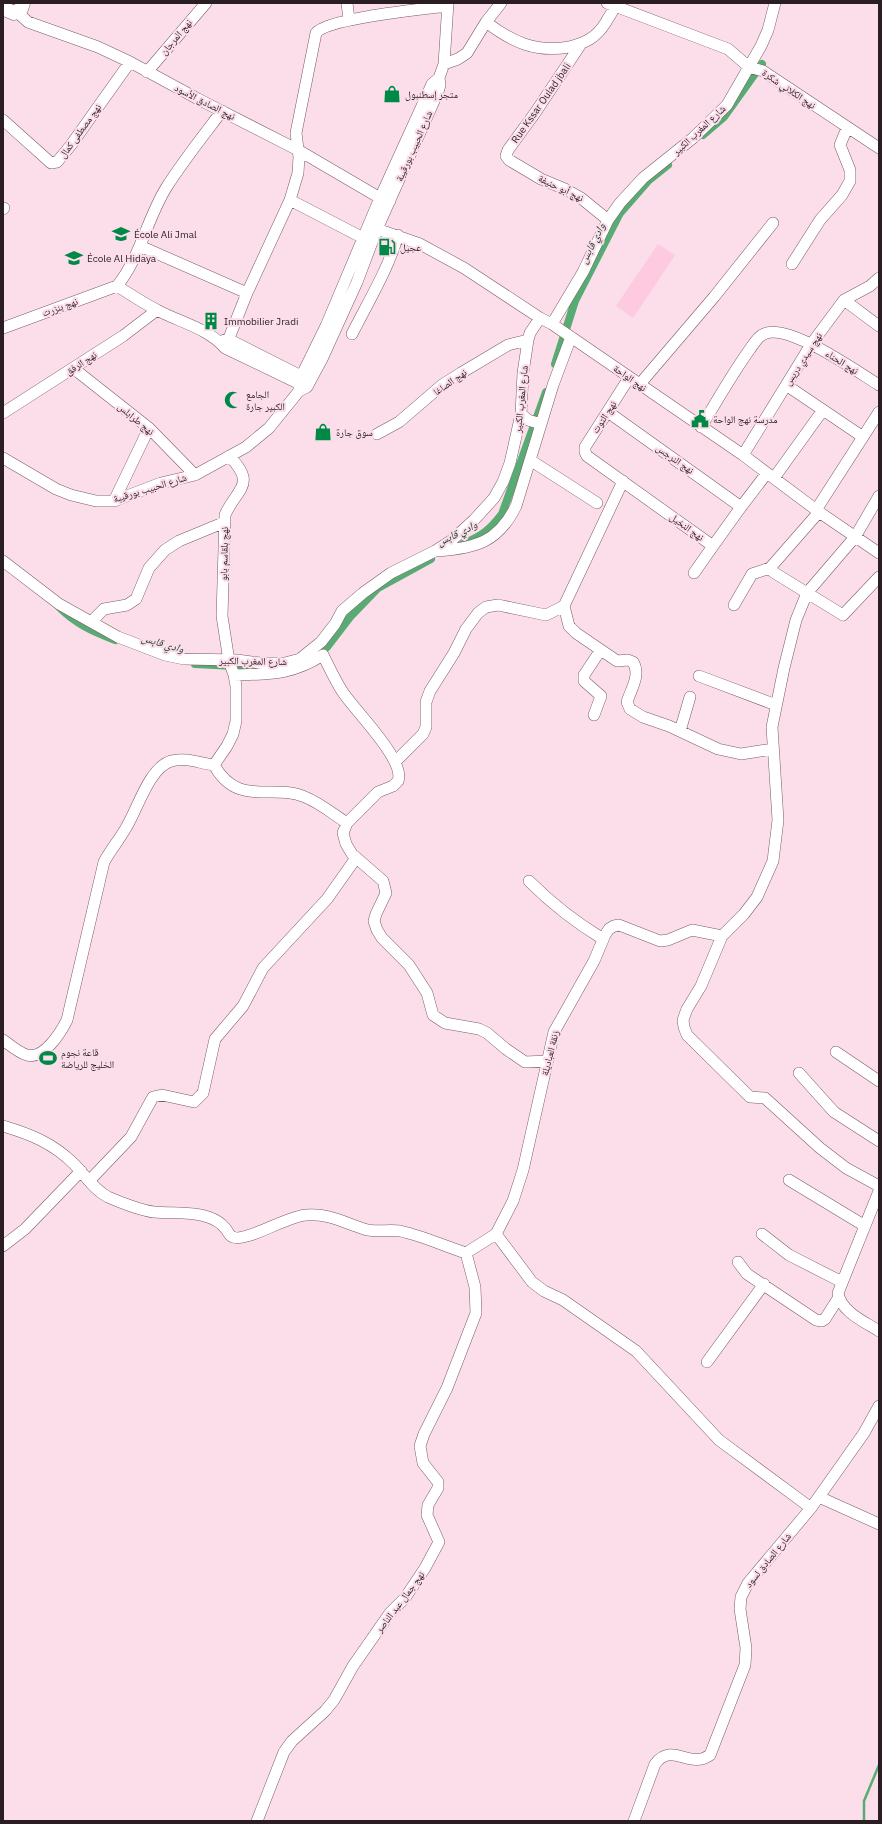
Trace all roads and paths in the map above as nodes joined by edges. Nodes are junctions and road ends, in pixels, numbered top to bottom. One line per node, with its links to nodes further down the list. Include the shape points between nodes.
1 (206, 3): 14 (street, نهج المرجان)
2 (347, 3): 8 (street)
3 (502, 3): 9 (street)
4 (775, 3): 13 (street, شارع المغرب الكبير, via 768,30)
5 (612, 4): 10 (street, via 598,34); 13 (street, نهج الكلاني شكرة, via 728,49)
6 (448, 5): 8 (street); 12 (street, شارع الحبيب بورقيبة)
7 (13, 9): 11 (street, نهج الصادق الأسود, via 28,22 98,47)
8 (349, 20): 19 (street, via 323,27 316,33 296,133)
9 (486, 22): 10 (street, via 523,44 538,48 557,49); 12 (street, via 467,53)
10 (581, 44): 20 (street, Rue Kssar Oulad jbali, via 508,150 506,156)
11 (130, 62): 14 (street, نهج الصادق الأسود); 16 (street, نهج مصطفى كمال, via 57,162 51,163)
12 (444, 64): 21 (street, شارع الحبيب بورقيبة, via 439,78 432,84)
13 (749, 67): 17 (street, نهج الكلاني شكرة, via 763,71); 23 (street, شارع المغرب الكبير, via 727,104 711,122 643,178)
14 (147, 72): 15 (street, نهج الصادق الأسود)
15 (222, 111): 19 (street, نهج الصادق الأسود); 29 (street, via 166,188)
16 (3, 120)
17 (847, 128): 18 (street, نهج الكلاني شكرة); 30 (street, via 840,145 850,170 850,181 842,195 820,220)
18 (879, 148)
19 (298, 150): 21 (street, نهج الصادق الأسود); 22 (street, via 298,173)
20 (511, 161): 23 (street, نهج أبو حنيفة, via 581,198)
21 (385, 199): 25 (street, شارع الحبيب بورقيبة)
22 (290, 200): 27 (street); 33 (street)
23 (608, 220): 37 (street, شارع المغرب الكبير, via 583,272)
24 (773, 223): 48 (street)
25 (373, 228): 26 (street, نهج الواحة); 27 (street, شارع الحبيب بورقيبة); 28 (street, شارع الحبيب بورقيبة)
26 (398, 235): 36 (street, نهج الواحة, via 464,268); 40 (street, via 394,250)
27 (364, 237): 28 (street); 47 (street, شارع الحبيب بورقيبة)
28 (373, 243): 47 (street, شارع الحبيب بورقيبة, via 322,358)
29 (140, 246): 32 (street); 33 (street)
30 (792, 264)
31 (879, 278): 34 (street, نهج سيدي دريس)
32 (117, 286): 35 (street); 39 (street, نهج بنزرت)
33 (247, 293): 43 (street)
34 (844, 300): 38 (street); 44 (street, نهج سيدي دريس)
35 (157, 310): 43 (street); 45 (street, نهج الرفق, via 123,336)
36 (540, 318): 37 (street, نهج الواحة); 42 (street, شارع المغرب الكبير)
37 (552, 324): 41 (street, نهج الواحة)
38 (879, 326)
39 (3, 328)
40 (352, 334)
41 (571, 337): 46 (street, نهج الواحة); 56 (street)
42 (528, 340): 55 (street, شارع المغرب الكبير); 59 (street, نهج الصاغا, via 508,345 460,373 399,422)
43 (224, 343): 47 (street)
44 (812, 343): 49 (street, نهج سيدي دريس); 50 (street, نهج الحناء); 57 (street, نهج الحناء, via 781,333 766,333 758,338)
45 (73, 368): 54 (street, نهج الرفق); 58 (street, نهج طرابلس)
46 (629, 378): 48 (street, نهج الواحة); 52 (street, نهج التوت)
47 (303, 384): 62 (street, شارع الحبيب بورقيبة, via 269,428 246,447)
48 (640, 385): 57 (street, نهج الواحة)
49 (786, 385): 51 (street); 61 (street, نهج سيدي دريس)
50 (879, 385)
51 (823, 410): 60 (street); 67 (street, نهج النخيل)
52 (608, 412): 63 (street, نهج التوت, via 585,447); 72 (street, نهج النرجس)
53 (879, 412): 60 (street)
54 (3, 413)
55 (521, 414): 56 (street, via 528,420); 77 (street, شارع المغرب الكبير, via 510,463 494,498 463,530)
56 (541, 424): 65 (street)
57 (701, 427): 61 (street, نهج الواحة)
58 (149, 428): 66 (street, نهج طرابلس); 70 (street)
59 (378, 434)
60 (863, 437): 73 (street)
61 (743, 455): 67 (street, نهج الواحة)
62 (229, 456): 66 (street, شارع الحبيب بورقيبة); 74 (street, نهج بلقاسم بابو, via 241,473 243,484 242,490 228,508)
63 (587, 456): 68 (street, نهج النخيل)
64 (3, 458): 70 (street, شارع الحبيب بورقيبة, via 71,495 96,501)
65 (530, 460): 71 (street); 77 (street, via 516,506 509,520 497,533 484,542 464,549)
66 (195, 475): 70 (street, شارع الحبيب بورقيبة, via 161,483)
67 (771, 476): 72 (street, نهج النخيل); 73 (street, نهج الواحة)
68 (623, 481): 76 (street, نهج النخيل); 85 (street)
69 (879, 496): 75 (street)
70 (114, 501)
71 (597, 503)
72 (740, 507): 76 (street, نهج النخيل)
73 (817, 511): 75 (street, نهج الواحة); 80 (street)
74 (225, 522): 86 (street, via 164,550 150,568 136,599 126,605 104,609); 88 (street, نهج بلقاسم بابو, via 222,616)
75 (855, 537): 78 (street, نهج الواحة); 83 (street)
76 (714, 546): 81 (street)
77 (435, 551): 88 (street, شارع المغرب الكبير, via 391,573 363,593 342,611 321,642 300,659 285,663)
78 (879, 553)
79 (3, 561): 86 (street, شارع المغرب الكبير, via 59,604)
80 (770, 568): 83 (street); 84 (street, via 752,574)
81 (694, 573)
82 (879, 577): 83 (street, via 843,615)
83 (807, 593): 92 (street, via 796,620)
84 (734, 605)
85 (564, 606): 87 (street, via 569,626); 96 (street, via 546,615 498,605 478,613 430,691 426,702 426,727 423,734)
86 (92, 622): 88 (street, شارع المغرب الكبير, via 118,637 164,655 184,659)
87 (600, 651): 93 (street, via 584,674 584,681 601,696); 94 (street, via 617,661 633,662 636,680 627,702 630,709 643,717)
88 (229, 661): 89 (street, نهج بلقاسم بابو)
89 (234, 675): 96 (street, via 297,669 323,655 342,692 384,744); 97 (street, نهج بلقاسم بابو, via 236,721 227,746)
90 (699, 676): 92 (street)
91 (690, 697): 94 (street)
92 (776, 705): 95 (street, via 772,727)
93 (594, 715)
94 (680, 731): 95 (street, via 718,749 732,752 752,753)
95 (773, 749): 101 (street, via 778,820 773,861 757,897)
96 (395, 762): 98 (street, via 399,773 398,781 378,792)
97 (214, 765): 98 (street, via 218,773 239,788 251,792 304,796); 103 (street, via 184,759 170,761 160,768 144,792 127,827 112,846 104,862 67,1020 60,1034 48,1047 31,1056 23,1054)
98 (347, 823): 99 (street, via 343,833 346,844)
99 (356, 858): 105 (street, via 383,881 386,893 374,921 377,930 409,965 427,993 433,1016 445,1023 479,1029 487,1033 525,1062); 112 (street, via 327,899 263,968 244,1006 215,1039 206,1083 200,1098 194,1102 162,1095 153,1097 131,1137)
100 (528, 881): 102 (street, via 576,923)
101 (722, 936): 102 (street, زنقة العباديلة, via 692,930 660,941 614,926); 113 (street, via 701,986 683,1020 687,1035 750,1097 765,1098 820,1148 846,1168)
102 (603, 939): 105 (street, زنقة العباديلة, via 594,961 554,1032)
103 (3, 1040)
104 (836, 1052): 107 (street)
105 (547, 1061): 116 (street, زنقة العباديلة, via 513,1201)
106 (799, 1073): 109 (street, via 834,1112)
107 (879, 1081)
108 (3, 1126): 110 (street, via 44,1141 67,1157)
109 (879, 1141)
110 (81, 1171): 112 (street); 118 (street, via 25,1229)
111 (789, 1180): 115 (street)
112 (89, 1181): 119 (street, via 108,1197 145,1211 182,1212 207,1217 223,1226 234,1238 252,1236 279,1222 316,1214 368,1230 400,1231)
113 (879, 1186)
114 (879, 1191): 115 (street)
115 (865, 1226): 121 (street)
116 (496, 1234): 119 (street); 128 (street, via 532,1282 563,1300 636,1351 719,1440)
117 (762, 1234): 121 (street, via 789,1255)
118 (3, 1246)
119 (466, 1253): 130 (street, نهج جمال عبد الناصر, via 475,1287 476,1313 447,1388 420,1446 423,1463 438,1482 427,1514 439,1542 426,1568 353,1666 334,1700 292,1740 284,1752)
120 (738, 1262): 122 (street, via 747,1274)
121 (842, 1282): 123 (street)
122 (764, 1284): 123 (street, via 816,1320 825,1319); 125 (street)
123 (839, 1297): 124 (street, via 848,1311)
124 (879, 1331)
125 (707, 1362)
126 (879, 1406): 127 (street, شارع الصادق لسود, via 864,1433)
127 (819, 1497): 128 (street, شارع الصادق لسود); 129 (street)
128 (811, 1508): 131 (street, شارع الصادق لسود, via 748,1583 741,1597 740,1617 746,1648 745,1665 710,1755 698,1761 672,1754 660,1757)
129 (879, 1524)
130 (257, 1821)
131 (634, 1821)

